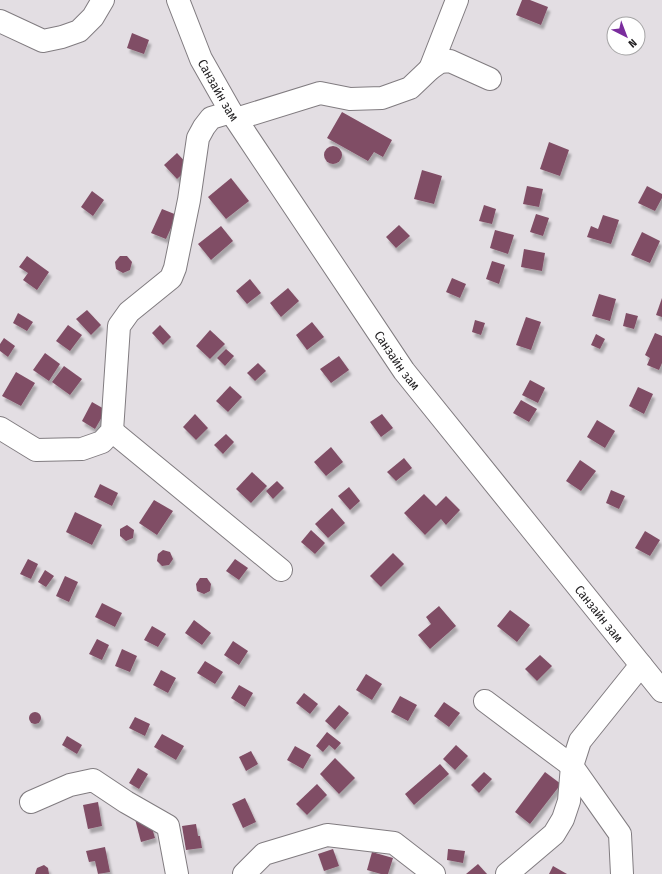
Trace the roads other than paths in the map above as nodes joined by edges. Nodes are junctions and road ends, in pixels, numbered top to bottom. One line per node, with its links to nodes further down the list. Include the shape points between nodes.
1 (102, 0): 4 (street, via 93,17 79,31 56,39 43,41)
2 (178, 0): 7 (street, Санзайн зам, via 201,59)
3 (457, 0): 5 (street)
4 (0, 21)
5 (430, 69): 6 (street, via 440,62 450,61); 7 (street, via 410,88 382,98 350,99 320,93)
6 (490, 79)
7 (233, 116): 9 (street, via 211,118 198,138 189,200 171,278 129,312 119,326); 11 (street, Санзайн зам, via 404,371)
8 (0, 428): 9 (street, via 36,450 82,449 102,442)
9 (112, 431): 10 (street)
10 (281, 570)
11 (641, 665): 12 (street, Санзайн зам); 14 (street, via 580,741)
12 (662, 691)
13 (485, 701): 14 (street)
14 (572, 766): 19 (street, via 569,801 554,834); 20 (street, via 620,834)
15 (31, 802): 16 (street, via 70,785 93,780 168,826)
16 (177, 874)
17 (244, 874): 18 (street, via 264,854 327,835 394,843)
18 (434, 874)
19 (507, 874)
20 (622, 874)

